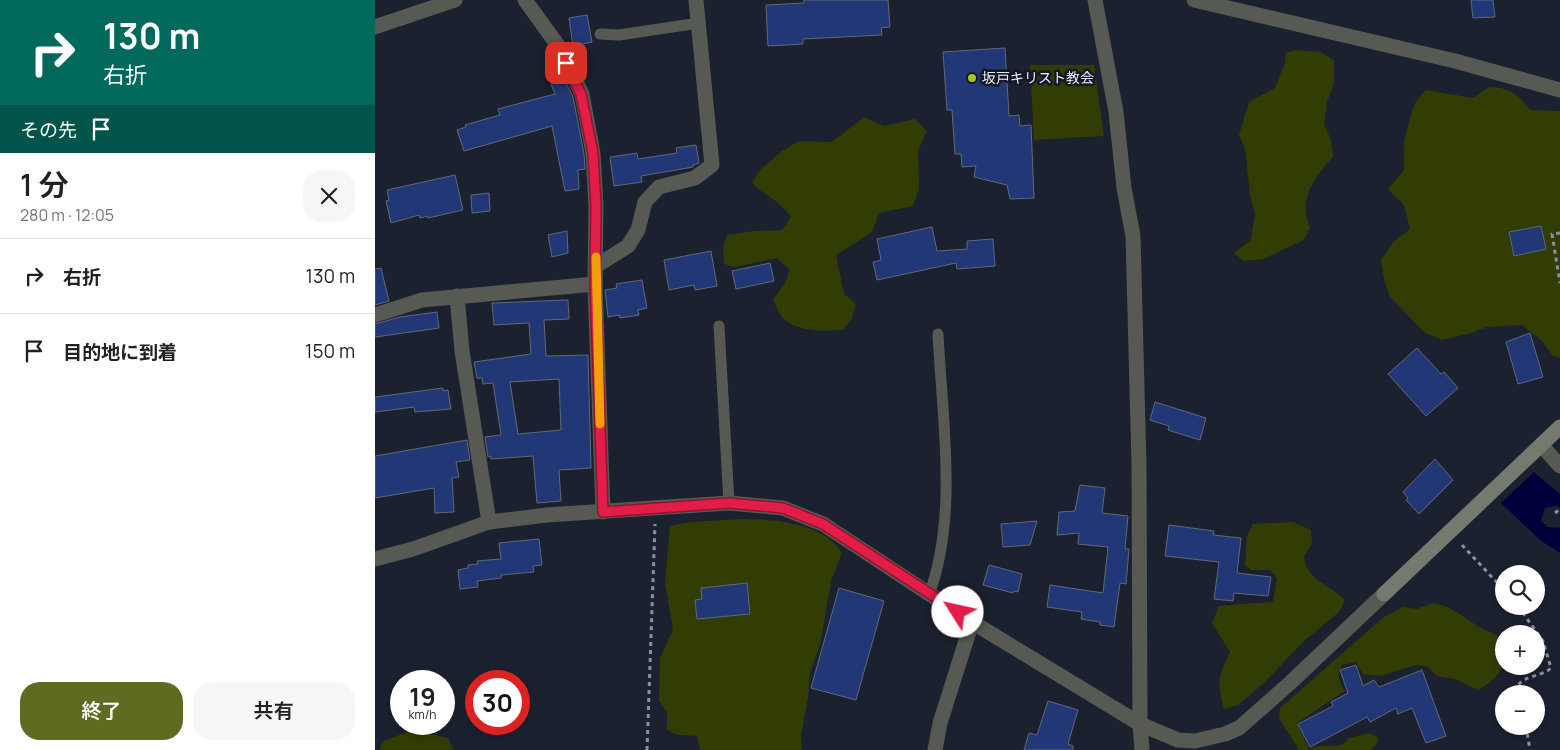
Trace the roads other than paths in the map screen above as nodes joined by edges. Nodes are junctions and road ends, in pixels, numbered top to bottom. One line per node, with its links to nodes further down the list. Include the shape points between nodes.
1 (455, 0): 7 (street)
2 (525, 0): 10 (street, via 559,47 581,94 593,153)
3 (696, 0): 6 (street)
4 (1095, 0): 25 (street, via 1116,112 1133,244 1139,465)
5 (1194, 0): 9 (street, via 1455,61)
6 (699, 23): 8 (lane, via 619,35); 10 (street, via 712,165 695,178 659,187 645,202 638,230 628,246)
7 (375, 26)
8 (600, 34)
9 (1560, 90)
10 (596, 266): 11 (street)
11 (595, 284): 12 (street); 20 (street)
12 (457, 296): 13 (street, via 422,300); 21 (street, via 462,351)
13 (375, 315)
14 (719, 326): 19 (lane)
15 (938, 334): 23 (lane, via 946,509 939,568)
16 (1560, 427): 17 (street)
17 (1541, 445): 18 (street); 25 (street, via 1290,684 1239,728 1195,741 1178,740)
18 (1560, 466)
19 (729, 503): 20 (street); 23 (street, via 783,508 823,524)
20 (603, 512): 21 (street)
21 (489, 522): 22 (street)
22 (375, 560)
23 (930, 592): 24 (street)
24 (972, 622): 25 (street); 26 (street, via 940,723)
25 (1140, 724): 27 (street)
26 (935, 750)
27 (1142, 750)

